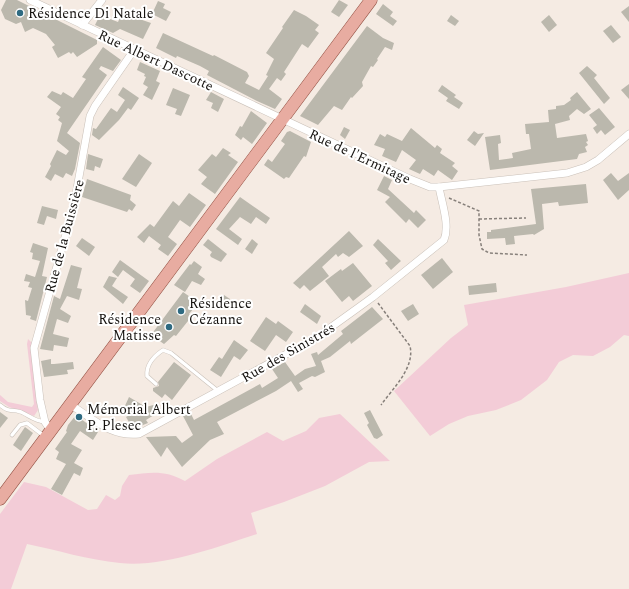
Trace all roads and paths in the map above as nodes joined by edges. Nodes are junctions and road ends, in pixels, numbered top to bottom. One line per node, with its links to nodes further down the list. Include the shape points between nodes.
1 (30, 0): 4 (street, Rue Albert Dascotte)
2 (102, 0): 4 (street)
3 (371, 0): 6 (main road)
4 (82, 25): 5 (street, Rue Albert Dascotte)
5 (134, 50): 6 (street, Rue Albert Dascotte); 19 (street, Rue de la Buissière, via 95,106 87,126 74,205 34,348 40,400)
6 (282, 119): 8 (street, Rue de l'Ermitage, via 410,179 430,187); 17 (main road)
7 (629, 134): 8 (street, Rue de l'Ermitage, via 586,167)
8 (439, 187): 9 (street, Rue des Sinistrés)
9 (441, 198): 11 (path, via 452,198 479,211); 13 (street, Rue des Sinistrés, via 446,234 444,240)
10 (526, 218): 11 (path)
11 (479, 219): 12 (path, via 482,249 489,253)
12 (527, 255)
13 (373, 297): 15 (street, Rue des Sinistrés, via 316,338); 18 (path, via 410,346 412,354 405,372)
14 (156, 384): 15 (lane, via 146,376 146,370 151,360 163,350 171,353)
15 (218, 391): 17 (street, Rue des Sinistrés, via 139,434 127,435 110,430)
16 (0, 405): 19 (lane, via 8,412 20,412)
17 (71, 405): 19 (main road)
18 (381, 405)
19 (47, 430): 20 (lane, via 27,423 20,425); 21 (main road)
20 (12, 435)
21 (0, 499)

